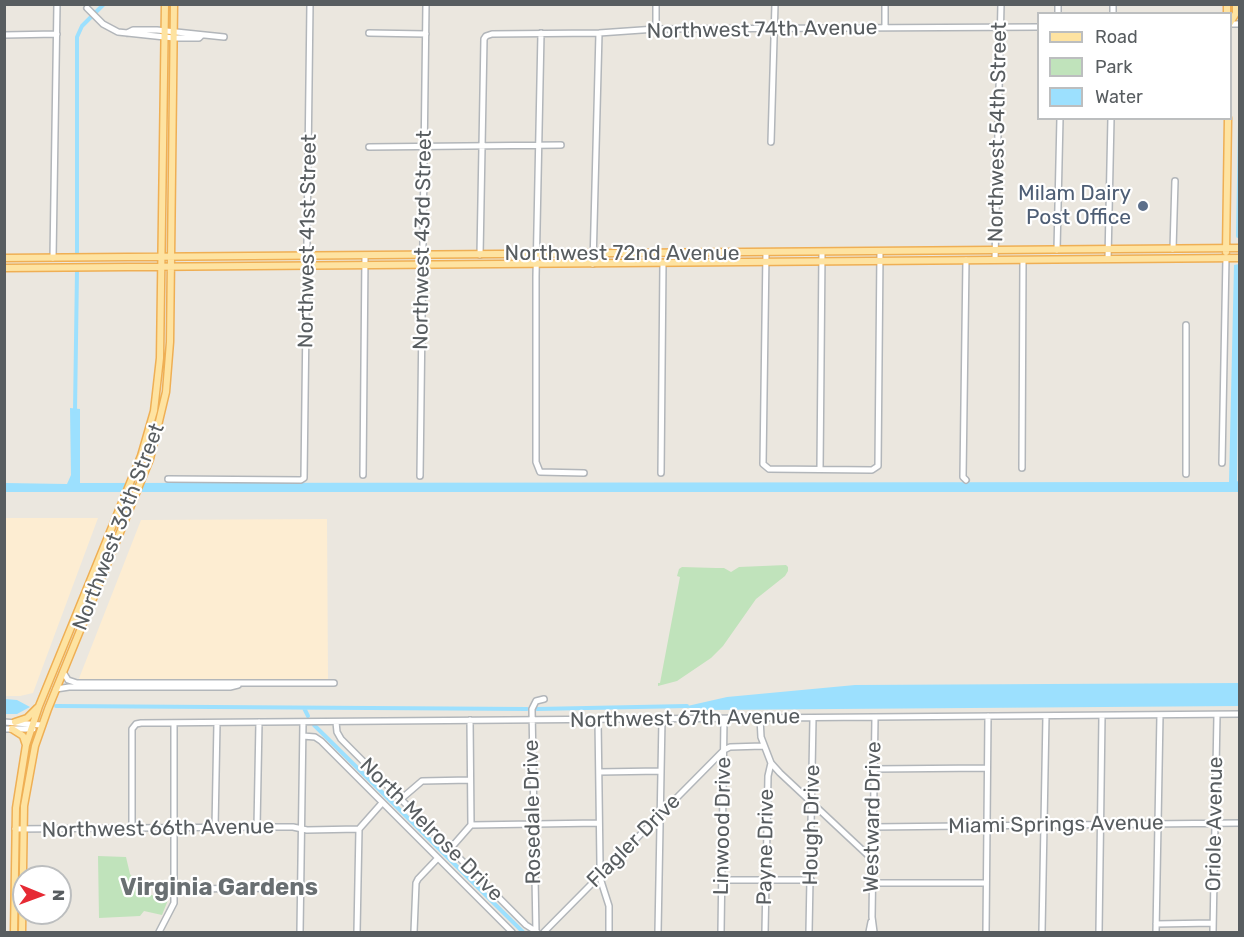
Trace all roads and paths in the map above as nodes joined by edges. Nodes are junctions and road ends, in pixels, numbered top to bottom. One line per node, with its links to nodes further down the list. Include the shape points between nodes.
1 (57, 4): 21 (street)
2 (165, 4): 22 (main road, Northwest 36th Street)
3 (174, 4): 25 (main road, Northwest 36th Street)
4 (310, 4): 53 (street, Northwest 41st Street)
5 (426, 4): 23 (street, Northwest 43rd Street)
6 (656, 4): 16 (street)
7 (775, 4): 17 (street)
8 (885, 4): 15 (street)
9 (1001, 4): 13 (street, Northwest 54th Street)
10 (1236, 4): 12 (main road)
11 (88, 10): 22 (street, via 118,32)
12 (1232, 20)
13 (1000, 27): 14 (street, Northwest 74th Avenue); 15 (street, Northwest 74th Avenue); 44 (street, Northwest 54th Street)
14 (1037, 27)
15 (885, 28): 17 (street, Northwest 74th Avenue)
16 (656, 29): 17 (street, Northwest 74th Avenue); 20 (street, Northwest 74th Avenue)
17 (774, 29): 32 (street)
18 (369, 33): 23 (street)
19 (541, 33): 20 (street, Northwest 74th Avenue); 34 (street, Northwest 74th Avenue, via 492,34 484,39); 35 (street)
20 (599, 33): 48 (street)
21 (57, 34): 24 (street); 58 (street)
22 (165, 34): 25 (street); 28 (main road, Northwest 36th Street)
23 (426, 34): 37 (street, Northwest 43rd Street)
24 (4, 35)
25 (174, 35): 26 (street); 27 (main road, Northwest 36th Street)
26 (224, 38)
27 (173, 90): 28 (main road); 56 (main road, Northwest 36th Street)
28 (164, 91): 55 (main road, Northwest 36th Street)
29 (1060, 120): 42 (street)
30 (1112, 120): 43 (street)
31 (1228, 120): 41 (main road)
32 (771, 142)
33 (561, 145): 35 (street)
34 (482, 146): 35 (street); 37 (street); 51 (street)
35 (539, 146): 52 (street)
36 (369, 147): 37 (street)
37 (424, 147): 50 (street, Northwest 43rd Street)
38 (1174, 181): 40 (street)
39 (1239, 248): 41 (main road, Northwest 72nd Avenue)
40 (1173, 249): 41 (main road, Northwest 72nd Avenue); 43 (main road, Northwest 72nd Avenue)
41 (1226, 249): 59 (main road)
42 (1057, 250): 43 (main road, Northwest 72nd Avenue); 44 (main road, Northwest 72nd Avenue)
43 (1109, 250): 61 (street)
44 (995, 251): 46 (main road, Northwest 72nd Avenue); 63 (street, Northwest 54th Street)
45 (822, 252): 46 (main road, Northwest 72nd Avenue); 47 (main road, Northwest 72nd Avenue); 67 (street)
46 (880, 252): 65 (street)
47 (766, 253): 49 (main road, Northwest 72nd Avenue); 66 (street)
48 (594, 254): 49 (main road, Northwest 72nd Avenue); 52 (main road, Northwest 72nd Avenue); 73 (street)
49 (694, 254): 69 (main road)
50 (422, 255): 51 (main road, Northwest 72nd Avenue); 54 (main road, Northwest 72nd Avenue); 70 (street, Northwest 43rd Street)
51 (480, 255): 52 (main road, Northwest 72nd Avenue); 71 (main road)
52 (537, 255): 72 (street)
53 (307, 256): 54 (main road, Northwest 72nd Avenue); 56 (main road, Northwest 72nd Avenue); 75 (street, Northwest 41st Street)
54 (365, 256): 74 (street)
55 (161, 257): 56 (main road, Northwest 72nd Avenue); 58 (main road, Northwest 72nd Avenue); 76 (main road, Northwest 36th Street)
56 (171, 257): 77 (main road, Northwest 36th Street)
57 (4, 258): 58 (main road, Northwest 72nd Avenue)
58 (53, 258)
59 (1226, 258): 60 (main road, Northwest 72nd Avenue); 61 (main road, Northwest 72nd Avenue); 80 (street)
60 (1239, 258)
61 (1108, 259): 64 (main road, Northwest 72nd Avenue)
62 (966, 260): 63 (main road, Northwest 72nd Avenue); 65 (main road, Northwest 72nd Avenue); 89 (street)
63 (995, 260): 64 (main road, Northwest 72nd Avenue)
64 (1023, 260): 81 (street)
65 (880, 261): 67 (main road, Northwest 72nd Avenue); 82 (street, via 876,468)
66 (766, 262): 67 (main road, Northwest 72nd Avenue); 69 (main road, Northwest 72nd Avenue); 82 (street, via 763,464)
67 (822, 262): 82 (street)
68 (663, 263): 69 (main road, Northwest 72nd Avenue); 73 (main road, Northwest 72nd Avenue); 84 (street)
69 (688, 263)
70 (422, 264): 71 (main road, Northwest 72nd Avenue); 74 (main road, Northwest 72nd Avenue); 87 (street, Northwest 43rd Street)
71 (487, 264): 72 (main road, Northwest 72nd Avenue)
72 (537, 264): 73 (main road, Northwest 72nd Avenue); 83 (street, via 536,462 540,472)
73 (593, 264)
74 (365, 265): 75 (main road, Northwest 72nd Avenue); 86 (street)
75 (307, 266): 77 (main road, Northwest 72nd Avenue); 88 (street, Northwest 41st Street, via 304,478)
76 (161, 267): 77 (main road, Northwest 72nd Avenue); 78 (main road, Northwest 72nd Avenue); 95 (main road, Northwest 36th Street, via 160,358 148,433)
77 (171, 267): 90 (main road, Northwest 36th Street, via 166,392 157,434)
78 (4, 268)
79 (1186, 326): 85 (street)
80 (1222, 463)
81 (1022, 468)
82 (820, 469)
83 (584, 473)
84 (661, 473)
85 (1185, 474)
86 (363, 475)
87 (420, 476)
88 (168, 479)
89 (966, 480)
90 (63, 672): 92 (street, via 68,680 77,683); 93 (main road, Northwest 36th Street)
91 (334, 683): 92 (street)
92 (242, 684): 93 (street)
93 (56, 689): 118 (main road, Northwest 36th Street)
94 (544, 699): 109 (street, Rosedale Drive, via 534,704)
95 (39, 706): 116 (main road); 117 (main road, Northwest 36th Street)
96 (1239, 714): 98 (street, Northwest 67th Avenue)
97 (1160, 715): 98 (street, Northwest 67th Avenue); 101 (street, Northwest 67th Avenue); 138 (street)
98 (1216, 715): 135 (street, Oriole Avenue)
99 (988, 716): 100 (street, Northwest 67th Avenue); 102 (street, Northwest 67th Avenue); 125 (street)
100 (1046, 716): 101 (street, Northwest 67th Avenue); 141 (street)
101 (1102, 716): 142 (street)
102 (875, 717): 105 (street, Northwest 67th Avenue); 126 (street, Westward Drive)
103 (724, 718): 104 (street, Northwest 67th Avenue); 106 (street, Northwest 67th Avenue); 123 (street, Linwood Drive)
104 (760, 718): 105 (street, Northwest 67th Avenue); 122 (street)
105 (813, 718): 131 (street, Hough Drive)
106 (662, 719): 108 (street, Northwest 67th Avenue); 127 (street)
107 (470, 720): 109 (street, Northwest 67th Avenue); 113 (street, Northwest 67th Avenue); 129 (street)
108 (598, 720): 109 (street, Northwest 67th Avenue); 128 (street)
109 (532, 721): 137 (street, Rosedale Drive)
110 (4, 722): 116 (street)
111 (259, 722): 112 (street, Northwest 67th Avenue); 115 (street, Northwest 67th Avenue); 143 (street)
112 (303, 722): 113 (street, Northwest 67th Avenue); 120 (street)
113 (336, 722): 130 (street, North Melrose Drive, via 341,739)
114 (174, 723): 115 (street, Northwest 67th Avenue); 145 (street); 147 (street, Northwest 67th Avenue, via 138,723 132,729)
115 (217, 723): 146 (street)
116 (14, 725): 117 (street); 119 (street); 121 (main road)
117 (32, 727): 118 (street); 121 (main road, Northwest 36th Street)
118 (41, 727): 151 (main road, Northwest 36th Street, via 29,775)
119 (4, 729)
120 (303, 736): 132 (street, via 321,741); 148 (street)
121 (26, 745): 150 (main road, Northwest 36th Street)
122 (764, 746): 123 (street); 124 (street)
123 (724, 750): 133 (street, Flagler Drive); 156 (street, Linwood Drive)
124 (771, 762): 131 (street); 157 (street, Payne Drive)
125 (987, 768): 126 (street); 140 (street)
126 (874, 769): 144 (street, Westward Drive)
127 (661, 771): 128 (street); 133 (street)
128 (599, 772): 134 (street)
129 (471, 780): 130 (street, via 422,781); 139 (street)
130 (400, 799): 152 (street, North Melrose Drive)
131 (811, 802): 154 (street); 158 (street, Hough Drive)
132 (382, 803): 149 (street); 153 (street)
133 (660, 816): 155 (street, Flagler Drive); 178 (street)
134 (599, 823): 137 (street); 155 (street)
135 (1214, 823): 136 (street, Miami Springs Avenue); 138 (street, Miami Springs Avenue); 165 (street, Oriole Avenue)
136 (1239, 823)
137 (533, 824): 139 (street); 164 (street, Rosedale Drive)
138 (1159, 824): 142 (street, Miami Springs Avenue); 166 (street)
139 (471, 825): 152 (street)
140 (987, 825): 141 (street, Miami Springs Avenue); 144 (street, Miami Springs Avenue); 160 (street)
141 (1044, 825): 142 (street, Miami Springs Avenue); 185 (street)
142 (1101, 825): 186 (street)
143 (257, 827): 146 (street, Northwest 66th Avenue); 148 (street, Northwest 66th Avenue)
144 (873, 827): 154 (street, Westward Drive)
145 (174, 828): 146 (street, Northwest 66th Avenue); 147 (street, Northwest 66th Avenue); 162 (street)
146 (215, 828)
147 (132, 829): 151 (street, Northwest 66th Avenue)
148 (302, 829): 149 (street, Northwest 66th Avenue); 161 (street)
149 (359, 829): 173 (street)
150 (15, 830): 151 (street, Northwest 66th Avenue); 169 (main road, Northwest 36th Street)
151 (24, 830): 170 (main road, Northwest 36th Street)
152 (450, 849): 167 (street, North Melrose Drive)
153 (437, 859): 174 (street, via 416,883); 175 (street)
154 (872, 859): 159 (street, Westward Drive)
155 (602, 874): 176 (street, Flagler Drive); 177 (street, via 609,906)
156 (722, 880): 157 (street); 179 (street, Linwood Drive)
157 (765, 880): 158 (street); 180 (street, Payne Drive)
158 (811, 880): 181 (street, Hough Drive)
159 (872, 883): 160 (street); 163 (street, Westward Drive)
160 (986, 883): 184 (street)
161 (301, 888): 162 (street); 172 (street)
162 (174, 889): 171 (street, via 173,908)
163 (872, 917): 182 (street, Westward Drive); 183 (street, Westward Drive)
164 (535, 921): 167 (street); 168 (street, Rosedale Drive)
165 (1213, 923): 166 (street); 188 (street, Oriole Avenue)
166 (1156, 924): 187 (street)
167 (526, 925): 168 (street, North Melrose Drive)
168 (536, 932)
169 (14, 933)
170 (22, 933)
171 (159, 933)
172 (300, 933)
173 (357, 933)
174 (414, 933)
175 (512, 933)
176 (544, 933)
177 (609, 933)
178 (658, 933)
179 (721, 933)
180 (765, 933)
181 (810, 933)
182 (869, 933)
183 (874, 933)
184 (986, 933)
185 (1042, 933)
186 (1099, 933)
187 (1156, 933)
188 (1213, 933)

